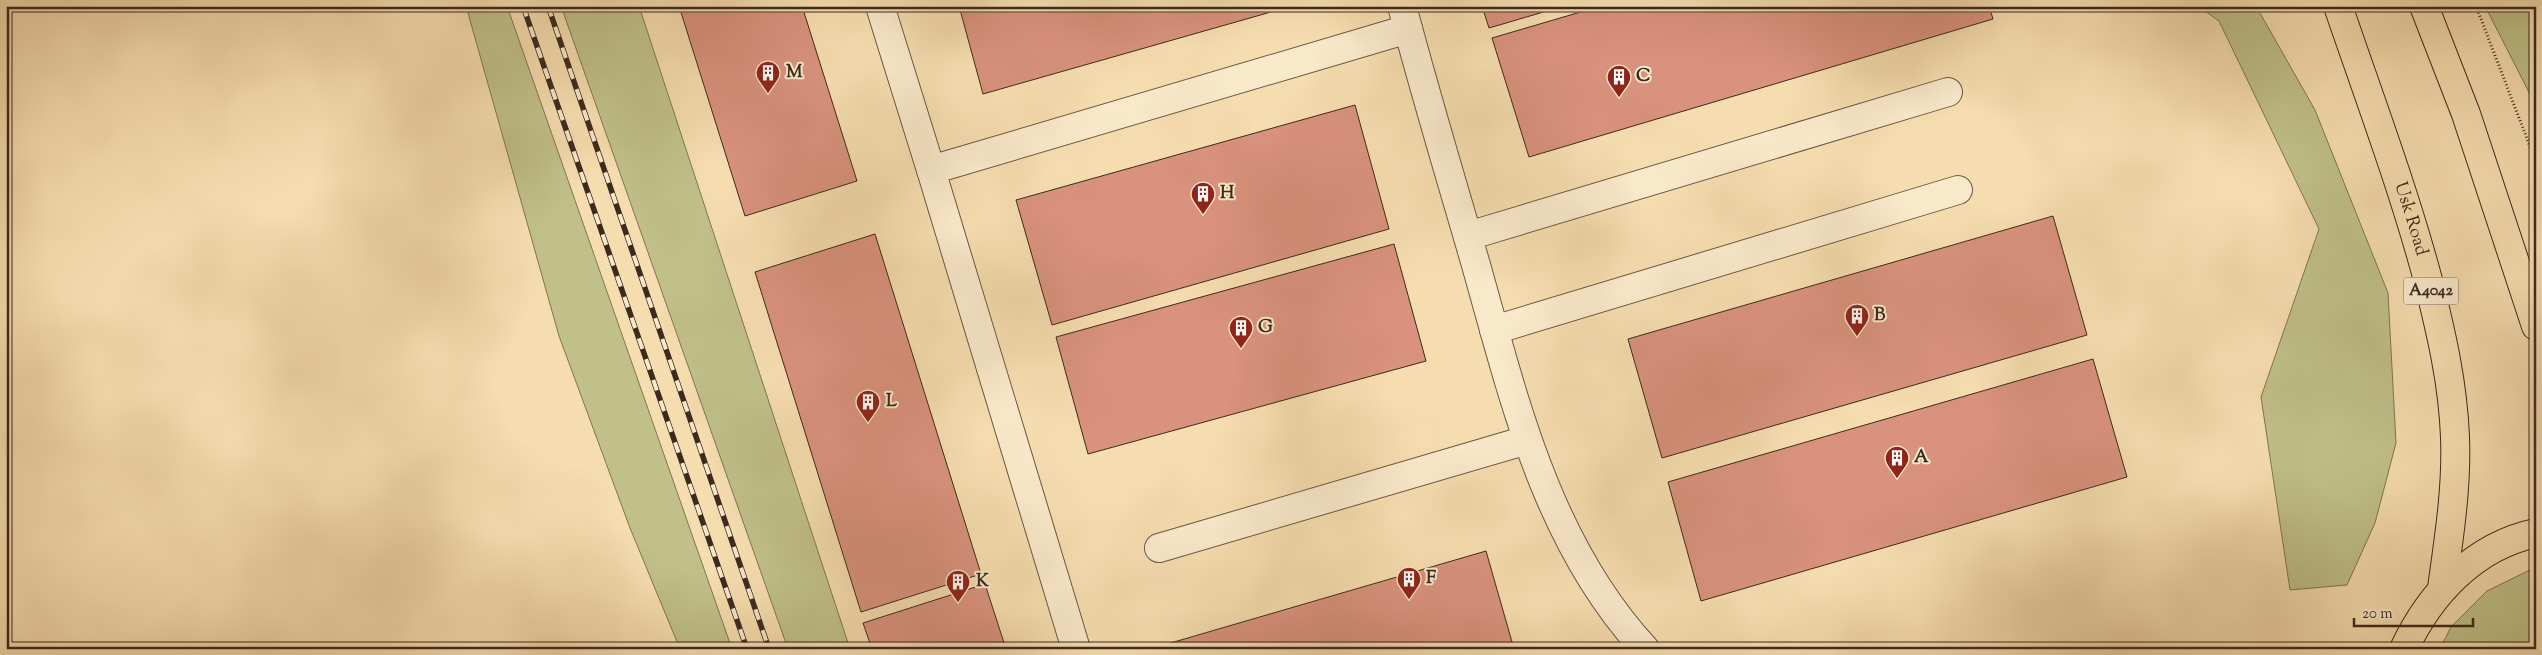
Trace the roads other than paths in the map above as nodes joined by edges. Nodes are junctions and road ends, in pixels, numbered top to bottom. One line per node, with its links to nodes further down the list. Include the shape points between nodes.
1 (880, 6): 6 (lane)
2 (2338, 6): 14 (highway, Usk Road / A4042, via 2413,222 2441,330 2455,437 2455,495)
3 (2424, 6): 9 (highway, via 2466,114)
4 (1405, 18): 6 (lane); 8 (lane)
5 (1948, 92): 8 (lane)
6 (931, 170): 15 (lane)
7 (1958, 190): 10 (lane)
8 (1468, 236): 10 (lane)
9 (2536, 326)
10 (1494, 330): 11 (lane)
11 (1528, 440): 13 (lane); 16 (lane, via 1550,502 1573,549 1618,620)
12 (2536, 533): 14 (highway, via 2496,547 2467,565)
13 (1160, 548)
14 (2442, 588): 17 (highway, via 2418,620)
15 (1076, 649)
16 (1645, 649)
17 (2404, 649)

